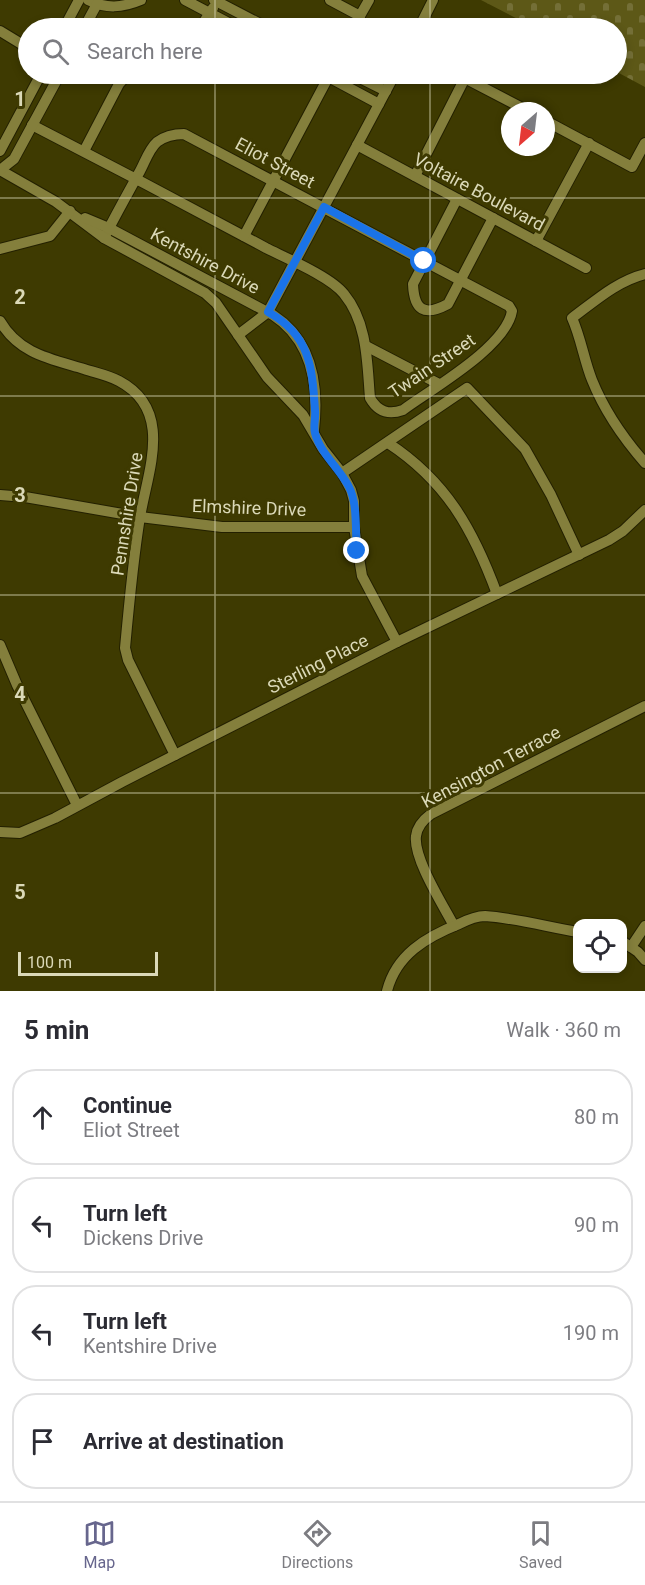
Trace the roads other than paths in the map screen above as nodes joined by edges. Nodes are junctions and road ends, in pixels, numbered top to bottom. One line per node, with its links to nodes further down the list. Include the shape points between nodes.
1 (79, 0): 11 (street)
2 (141, 0): 8 (street, via 120,7)
3 (185, 0): 9 (street)
4 (216, 0): 9 (street); 15 (street)
5 (330, 0): 10 (street)
6 (369, 0): 10 (street)
7 (433, 0): 16 (street)
8 (92, 2): 12 (street)
9 (210, 13): 13 (street); 14 (street)
10 (360, 16)
11 (69, 18)
12 (87, 18)
13 (207, 18)
14 (219, 18)
15 (249, 18)
16 (425, 18)
17 (0, 31): 18 (street)
18 (18, 42)
19 (36, 84): 36 (street)
20 (54, 84): 31 (street)
21 (119, 84): 37 (street)
22 (322, 84): 41 (street)
23 (344, 84): 30 (street)
24 (372, 84): 28 (street)
25 (390, 84): 28 (street)
26 (457, 84): 39 (street)
27 (476, 84): 29 (street)
28 (386, 91): 30 (street)
29 (511, 102)
30 (379, 104): 35 (street)
31 (32, 124): 37 (street, Twain Street); 38 (street, via 14,159)
32 (555, 126): 33 (street)
33 (589, 143): 34 (street, via 632,167); 48 (street)
34 (645, 143)
35 (357, 145): 39 (street, Voltaire Boulevard); 43 (street)
36 (0, 151)
37 (84, 151): 40 (street, Twain Street)
38 (0, 170): 44 (street, Kentshire Drive)
39 (414, 176): 42 (street, Voltaire Boulevard)
40 (136, 178): 41 (street, Eliot Street, via 158,142 184,134); 46 (street, Eliot Street); 47 (street, Twain Street)
41 (272, 180): 43 (street, Eliot Street); 47 (street)
42 (457, 199): 45 (street, Voltaire Boulevard); 50 (street)
43 (324, 207): 50 (street, Eliot Street); 51 (street)
44 (70, 211): 46 (street, Kentshire Drive); 49 (street, via 50,236)
45 (493, 218): 48 (street, Voltaire Boulevard); 54 (street)
46 (107, 233): 56 (street, Kentshire Drive); 58 (street, Kentshire Drive, via 205,293)
47 (244, 236): 51 (street, Twain Street)
48 (536, 241): 52 (street, Voltaire Boulevard)
49 (0, 249)
50 (424, 261): 54 (street, Eliot Street); 54 (street, via 413,291 418,306 426,311 448,304)
51 (294, 262): 56 (street); 59 (street, Twain Street, via 344,292)
52 (586, 268)
53 (645, 274): 63 (street, via 615,286 572,318 600,397)
54 (461, 281): 55 (street, Eliot Street)
55 (504, 304): 60 (street, Twain Street, via 512,311 510,320 493,344)
56 (268, 312): 58 (street); 61 (street, Kentshire Drive, via 294,333 309,359 313,372)
57 (0, 321): 67 (street, Pennshire Drive, via 18,344 45,357 112,378 138,396 149,416 154,448)
58 (238, 335): 61 (street, Kentshire Drive, via 267,377)
59 (366, 346): 60 (street); 60 (street, Twain Street, via 370,398 385,413 403,410)
60 (439, 384)
61 (314, 430): 64 (street, Kentshire Drive)
62 (388, 442): 64 (street); 69 (street, via 467,388 525,449); 70 (street, via 428,474 461,514)
63 (645, 463)
64 (342, 473): 68 (street, Kentshire Drive, via 354,501)
65 (0, 495): 67 (street, Elmshire Drive)
66 (645, 510): 69 (street, Sterling Place, via 623,531)
67 (140, 516): 68 (street, Elmshire Drive, via 222,527); 74 (street, Pennshire Drive, via 125,648)
68 (354, 527): 71 (street, Kentshire Drive, via 362,576)
69 (579, 555): 70 (street, Sterling Place)
70 (497, 594): 71 (street, Sterling Place)
71 (397, 642): 74 (street, Sterling Place)
72 (0, 645): 75 (street)
73 (645, 706): 77 (street, Kensington Terrace, via 423,820 416,838 418,855)
74 (175, 755): 75 (street, Sterling Place)
75 (77, 805): 76 (street, Sterling Place, via 20,833)
76 (0, 832)
77 (454, 926): 79 (street, via 484,916); 82 (street, via 405,956)
78 (645, 926): 80 (street)
79 (573, 931)
80 (627, 944): 81 (street)
81 (645, 960)
82 (387, 991)

